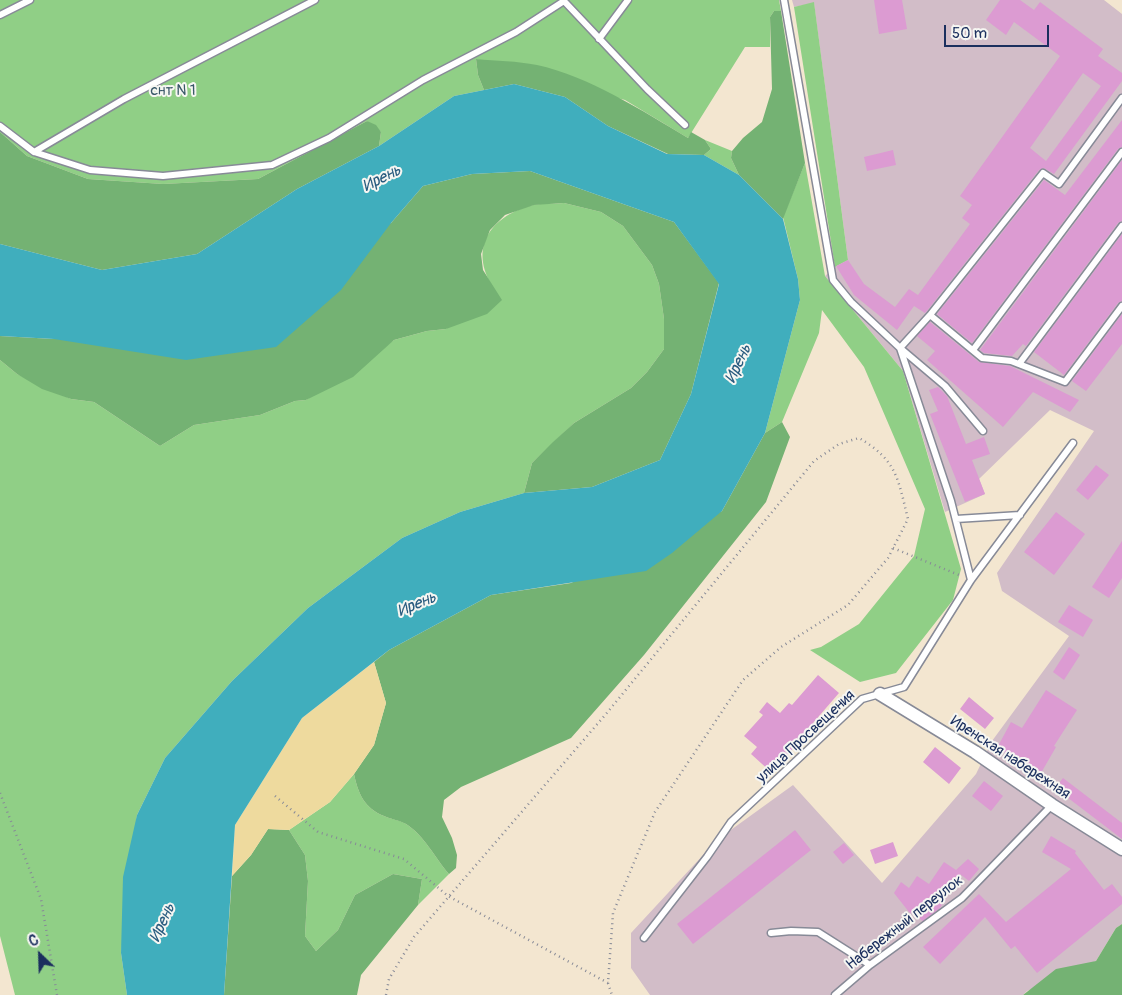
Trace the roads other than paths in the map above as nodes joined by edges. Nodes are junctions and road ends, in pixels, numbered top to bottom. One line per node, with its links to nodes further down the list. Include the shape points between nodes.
1 (30, 0): 6 (lane)
2 (315, 0): 11 (lane, via 124,99)
3 (628, 0): 7 (lane)
4 (784, 0): 16 (lane, via 833,280 851,302)
5 (563, 1): 7 (lane); 11 (lane, via 516,32 423,80 329,138 272,165 163,176 90,170)
6 (0, 15)
7 (599, 39): 9 (lane)
8 (1122, 98): 15 (lane, via 1060,184 1043,173)
9 (685, 125)
10 (0, 126): 11 (lane)
11 (34, 152)
12 (1122, 152): 17 (lane)
13 (1122, 226): 18 (lane)
14 (1122, 306): 18 (lane, via 1065,382)
15 (930, 315): 16 (lane); 17 (lane)
16 (900, 348): 19 (lane, via 945,386); 22 (lane)
17 (973, 350): 18 (lane, via 982,358)
18 (1019, 364)
19 (983, 431)
20 (1073, 443): 21 (lane, улица Просвещения)
21 (1020, 515): 22 (lane); 23 (lane, улица Просвещения)
22 (956, 519): 23 (lane)
23 (971, 580): 24 (lane, улица Просвещения, via 904,688)
24 (880, 694): 25 (street, Иренская набережная, via 975,752); 28 (lane, улица Просвещения, via 862,699 731,822)
25 (1052, 806): 26 (street, Иренская набережная); 29 (lane, Набережный переулок, via 962,898)
26 (1122, 849)
27 (771, 933): 29 (lane, via 818,932)
28 (644, 938)
29 (870, 965): 30 (lane, Набережный переулок)
30 (836, 995)

